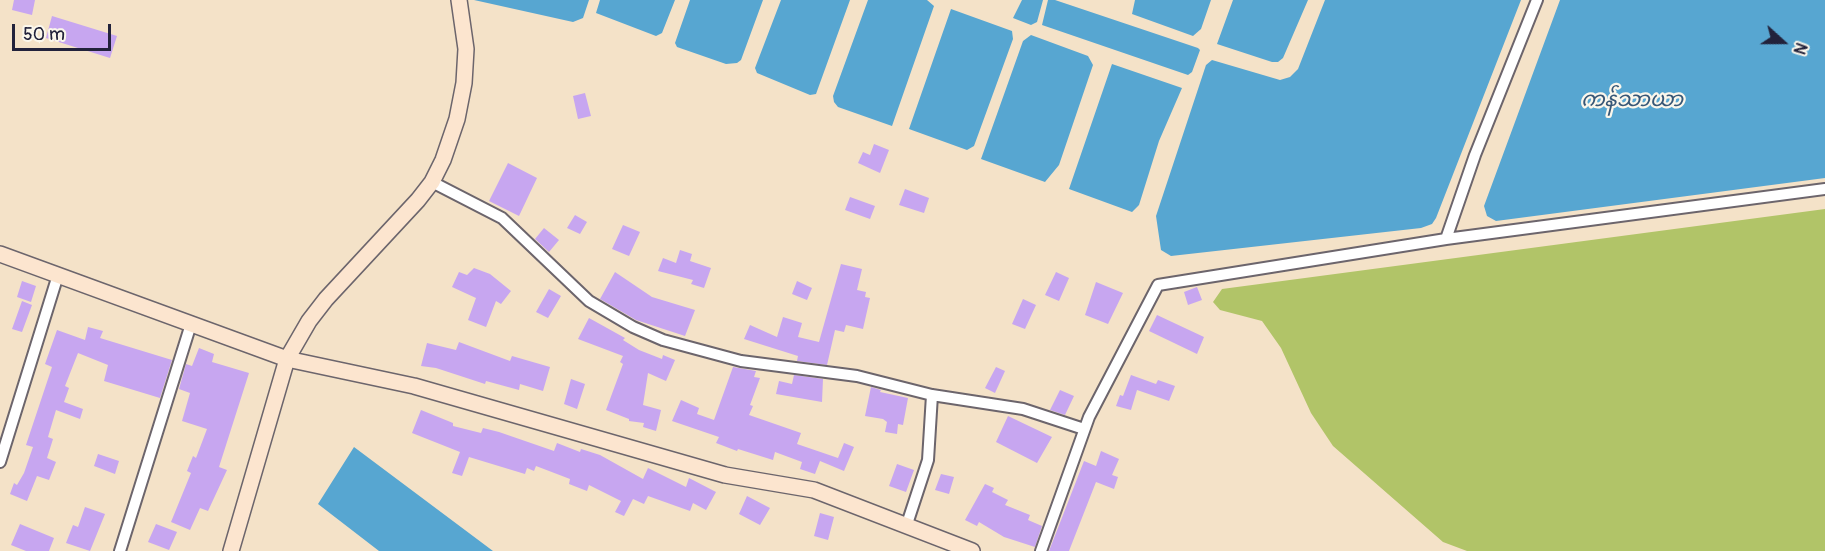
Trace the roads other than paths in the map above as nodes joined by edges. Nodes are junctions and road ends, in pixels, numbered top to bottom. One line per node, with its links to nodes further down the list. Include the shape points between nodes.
1 (459, 0): 3 (street, via 466,49 464,83 457,119)
2 (1537, 0): 5 (street)
3 (432, 182): 9 (street, via 326,299); 10 (street, via 502,218 590,301 663,340 741,361 857,376)
4 (1825, 189): 5 (street)
5 (1446, 239): 11 (street, via 1158,285)
6 (0, 254): 7 (street)
7 (58, 275): 8 (street); 12 (street)
8 (191, 324): 9 (street); 14 (street)
9 (287, 359): 13 (street, via 414,386 725,475 814,490); 15 (street)
10 (932, 394): 11 (street, via 1023,410); 13 (street, via 928,460)
11 (1084, 429): 17 (street)
12 (0, 462)
13 (907, 524): 16 (street)
14 (120, 551)
15 (231, 551)
16 (972, 551)
17 (1041, 551)

